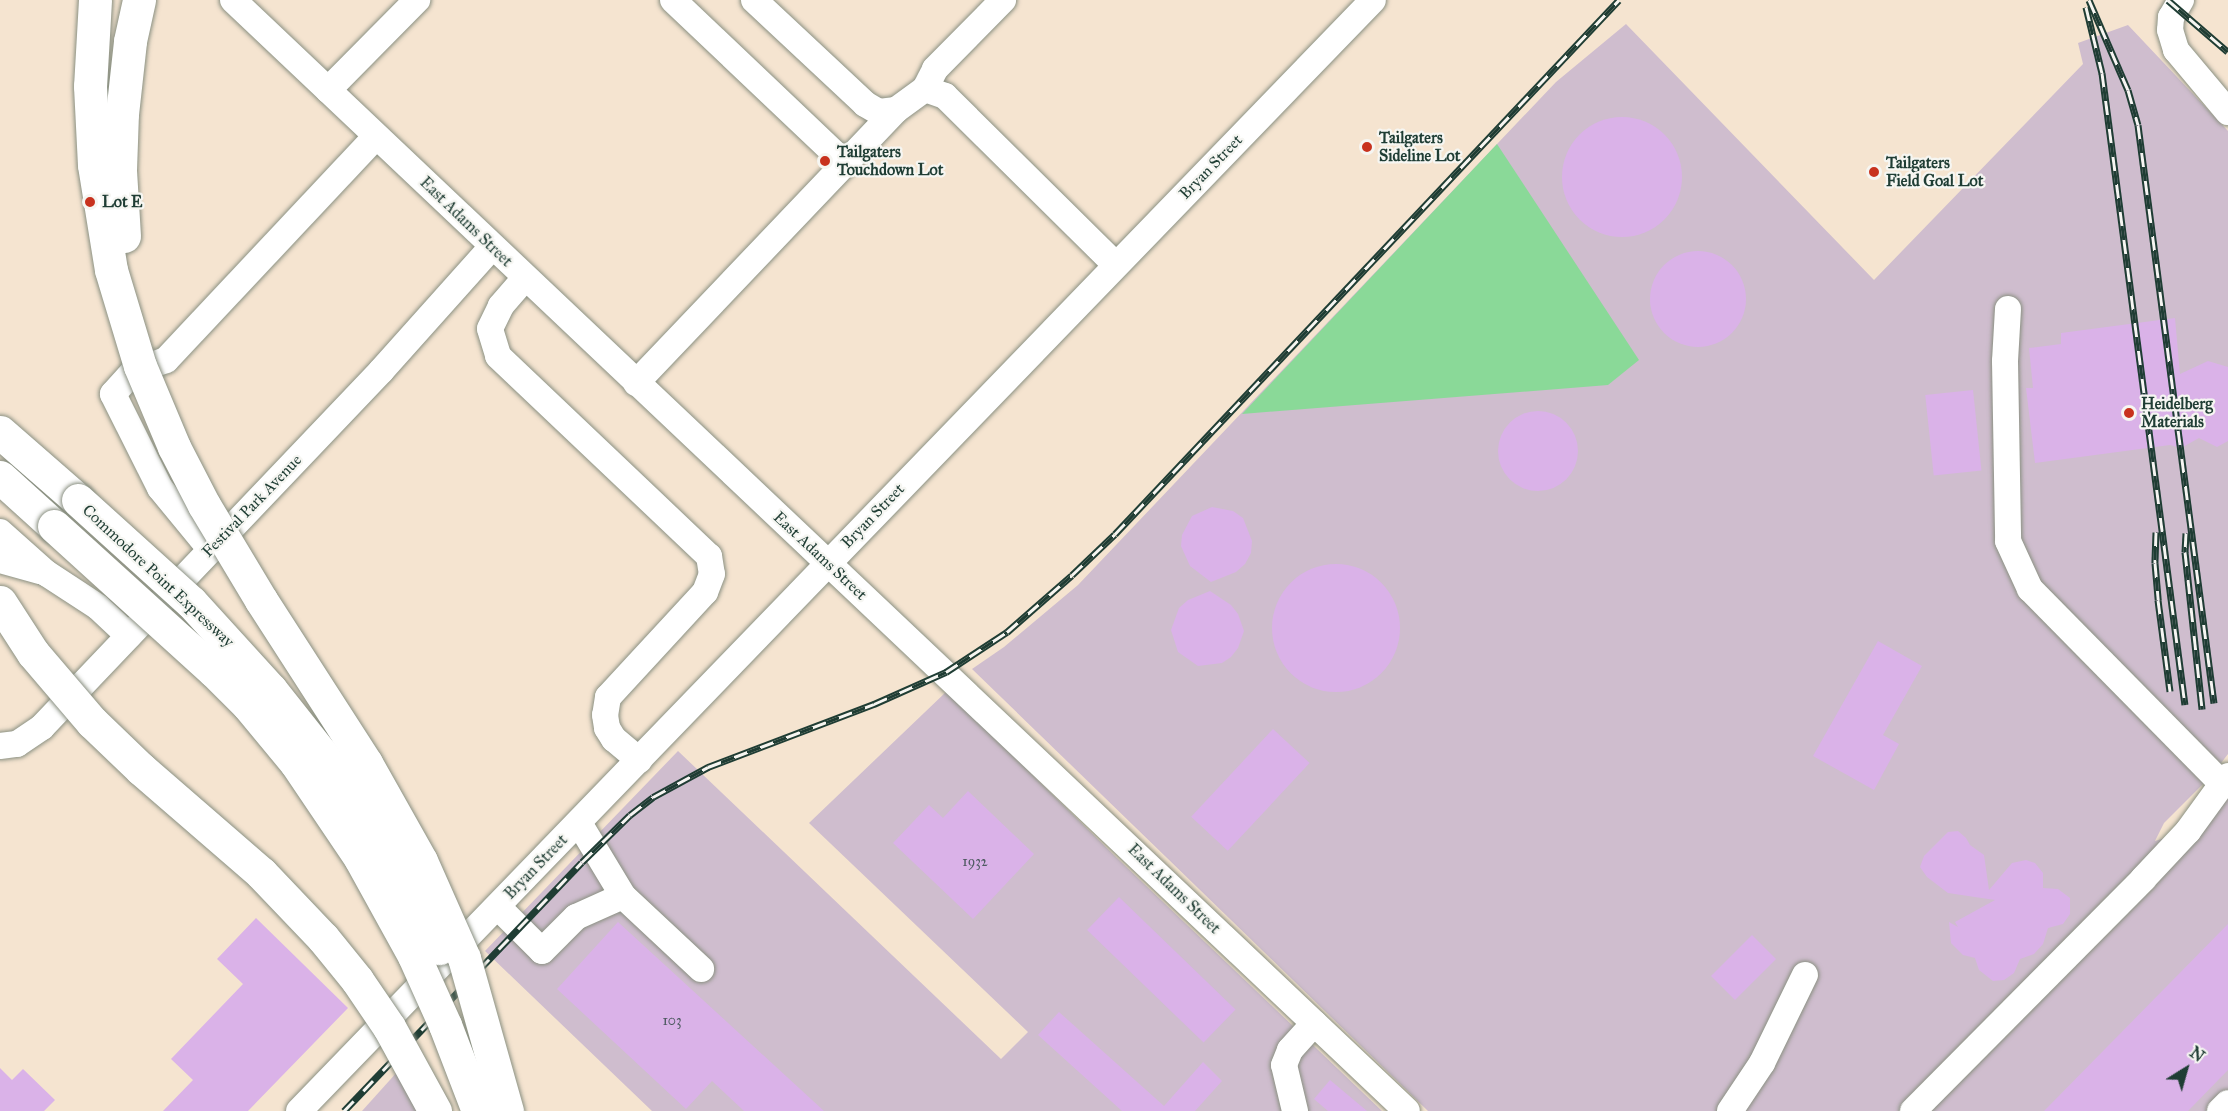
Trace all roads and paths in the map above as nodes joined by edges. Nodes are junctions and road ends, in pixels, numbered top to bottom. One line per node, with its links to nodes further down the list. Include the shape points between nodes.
1 (95, 0): 22 (highway, bridge, via 90,114 106,246 124,321)
2 (139, 0): 22 (highway, bridge, via 122,105 122,225 141,340)
3 (234, 0): 11 (street, East Adams Street)
4 (417, 0): 11 (street)
5 (673, 0): 15 (street)
6 (754, 0): 12 (street, via 865,104 879,112)
7 (1003, 0): 10 (street, via 935,69)
8 (1373, 0): 17 (street, Bryan Street)
9 (2181, 0): 13 (street, via 2171,17 2176,50)
10 (925, 89): 12 (street); 17 (street, via 945,96)
11 (328, 90): 14 (street, East Adams Street)
12 (896, 110): 15 (street)
13 (2228, 112)
14 (375, 136): 16 (street, East Adams Street); 25 (street, via 166,360 132,372 113,394 160,488)
15 (846, 164): 20 (street)
16 (492, 247): 18 (street, East Adams Street); 25 (street, Festival Park Avenue)
17 (1116, 265): 27 (street, Bryan Street)
18 (525, 278): 20 (street, East Adams Street); 32 (street, via 501,306 490,329 498,356 709,556 712,574 705,592 608,697 608,728 614,739)
19 (2008, 309): 33 (street, via 2008,541 2030,589)
20 (636, 383): 27 (street, East Adams Street)
21 (0, 432): 44 (highway, Commodore Point Expressway, bridge, via 161,574 284,705 342,784 406,886 475,1029)
22 (174, 447): 44 (highway, bridge, via 240,566 410,838 464,958)
23 (0, 477): 43 (highway, Commodore Point Expressway, bridge, via 231,687 313,786 365,867 414,956)
24 (0, 532): 28 (street)
25 (211, 550): 30 (street, Festival Park Avenue)
26 (0, 560): 28 (street)
27 (828, 563): 32 (street, Bryan Street); 39 (street, East Adams Street)
28 (46, 573): 30 (street, via 98,608)
29 (0, 602): 42 (highway, bridge, via 33,652 92,722 261,873 323,938 389,1027)
30 (129, 636): 31 (street, Festival Park Avenue, via 37,732 18,744)
31 (0, 746)
32 (639, 760): 34 (street, Bryan Street)
33 (2225, 780): 48 (street, via 2188,831 2143,879)
34 (579, 823): 35 (street); 36 (street, Bryan Street)
35 (623, 896): 36 (street, via 576,917 542,951); 37 (street)
36 (498, 907): 41 (street, Bryan Street)
37 (701, 969)
38 (1805, 975): 47 (street, via 1762,1063)
39 (1314, 1023): 45 (street, via 1290,1050 1284,1065); 46 (street, East Adams Street)
40 (2228, 1103): 49 (street)
41 (299, 1111)
42 (435, 1111)
43 (478, 1111)
44 (506, 1111)
45 (1295, 1111)
46 (1407, 1111)
47 (1730, 1111)
48 (1913, 1111)
49 (2220, 1111)

